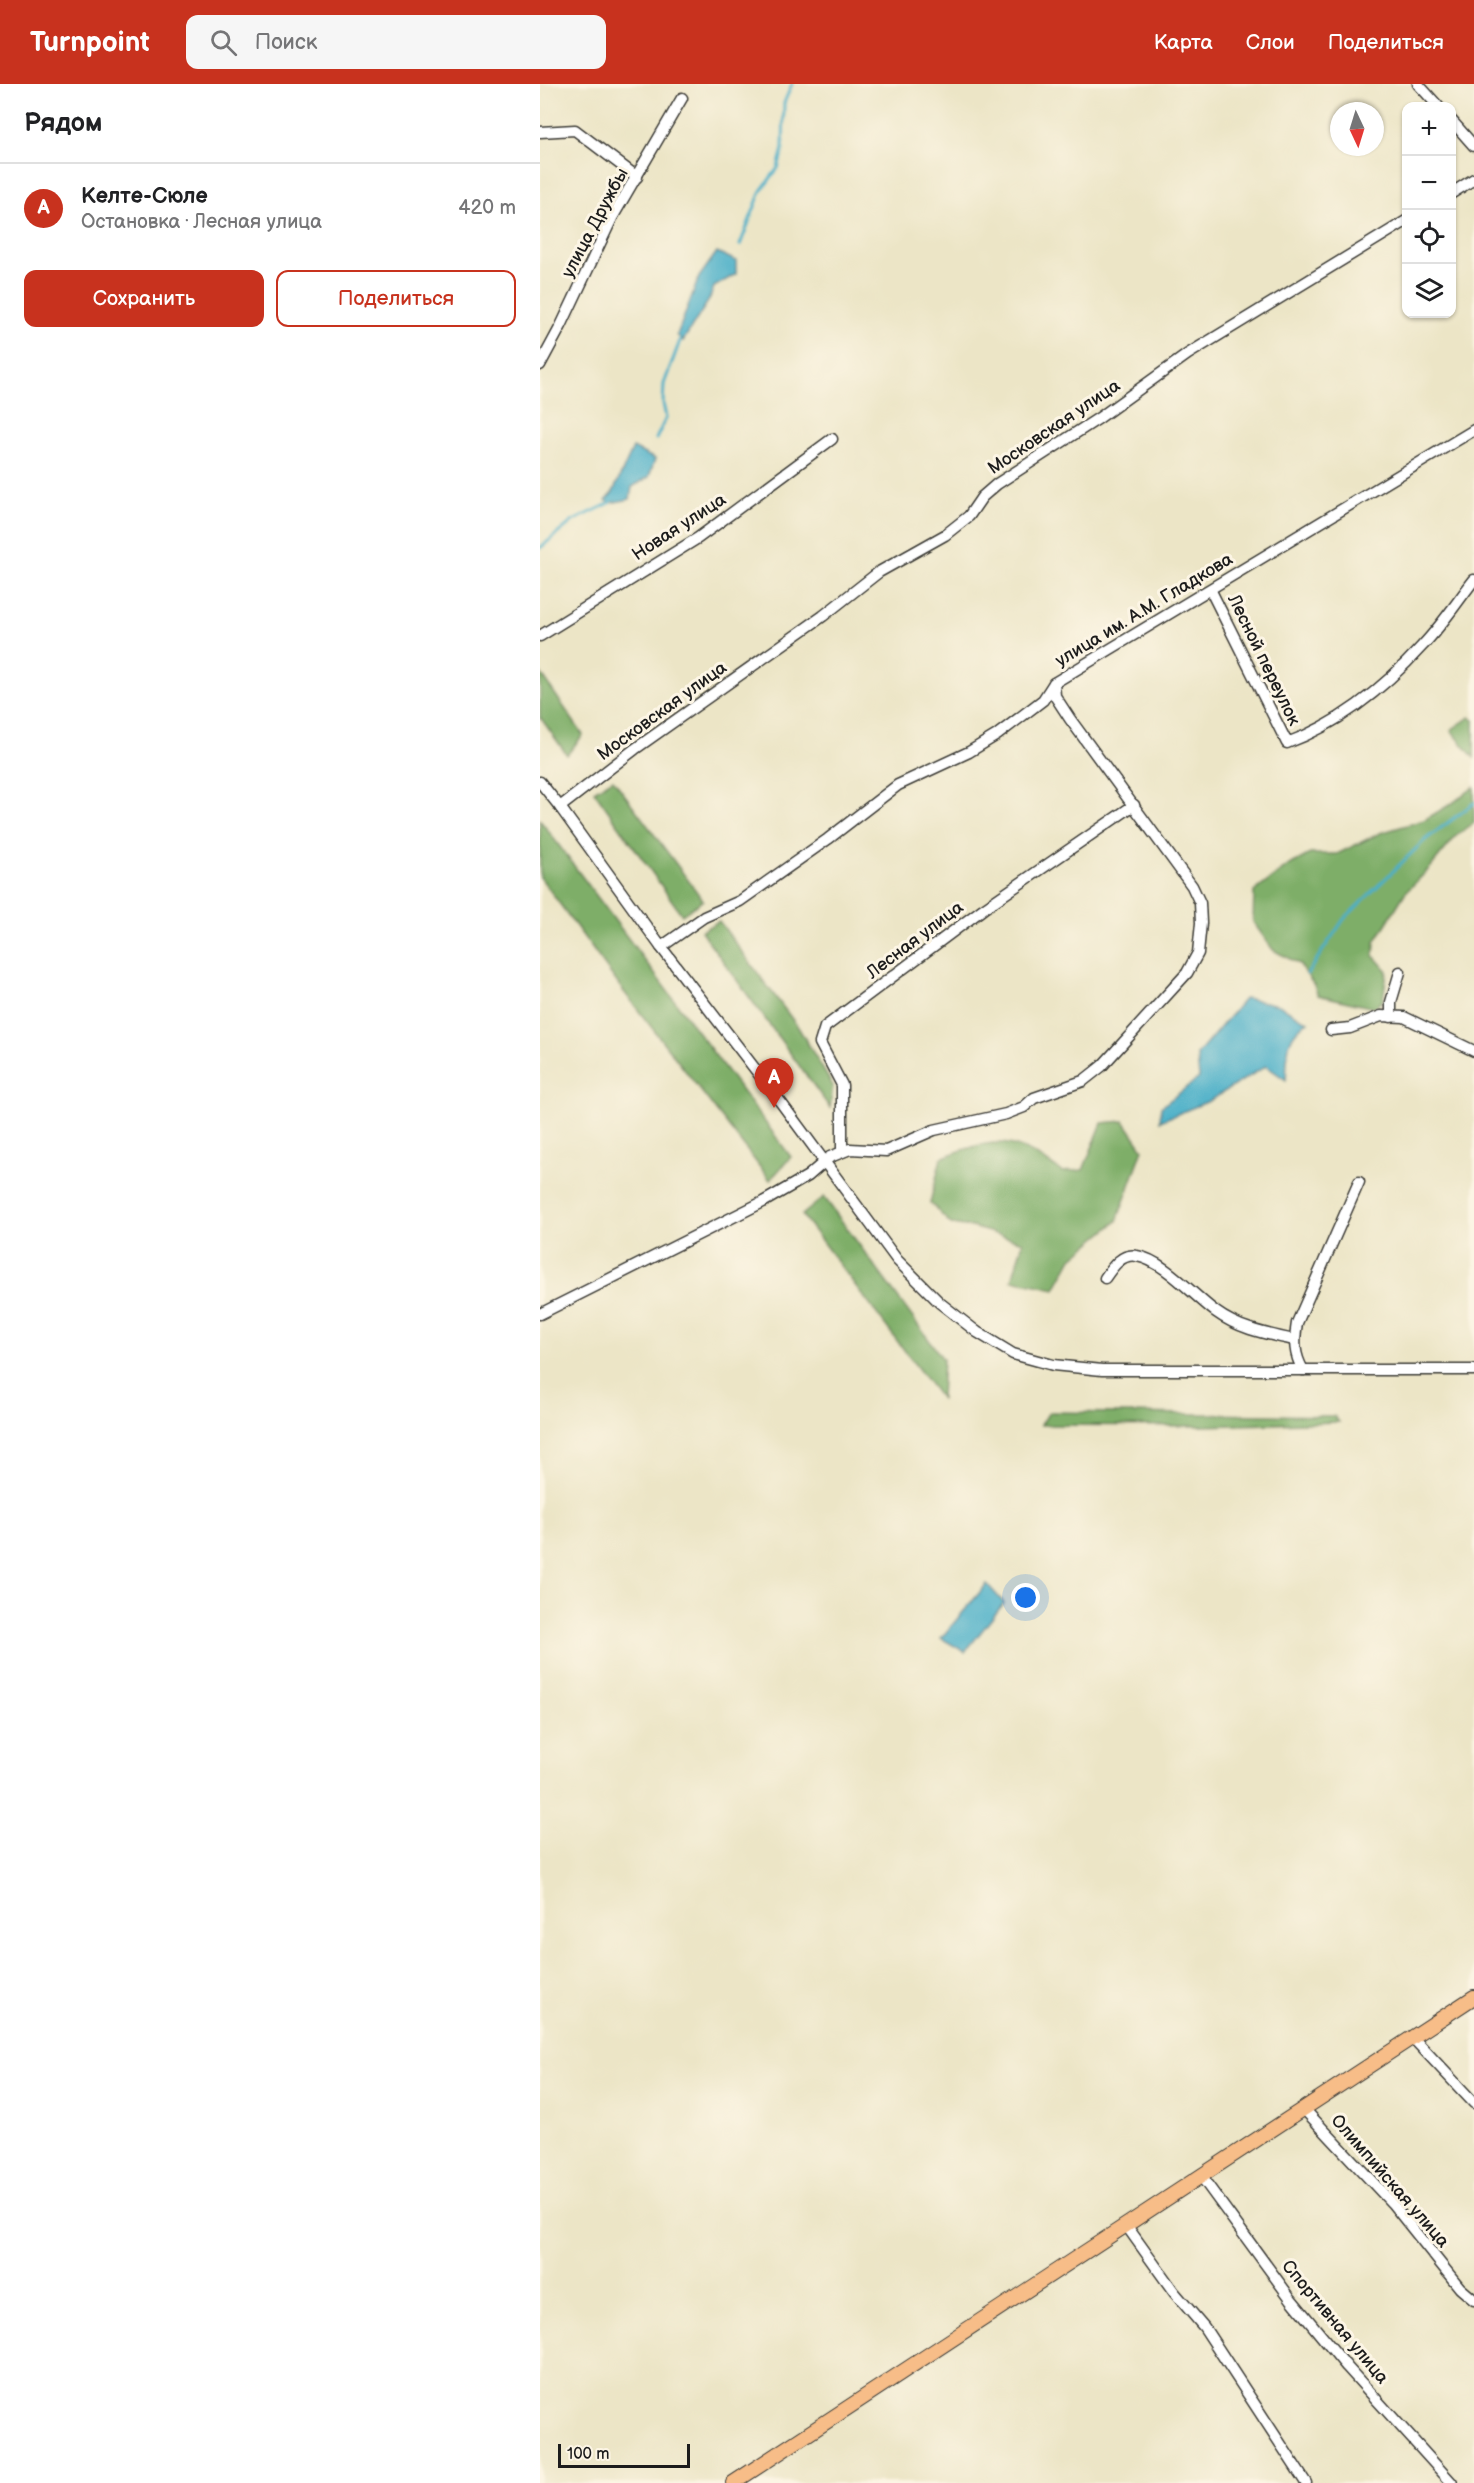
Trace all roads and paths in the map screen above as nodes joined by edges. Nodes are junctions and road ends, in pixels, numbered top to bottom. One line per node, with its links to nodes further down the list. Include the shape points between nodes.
1 (1418, 84): 3 (street)
2 (682, 98): 7 (street, улица Дружбы)
3 (1434, 102)
4 (1456, 126): 6 (street)
5 (540, 132): 7 (street, via 575,130)
6 (1474, 146)
7 (637, 177): 11 (street, улица Дружбы, via 612,218)
8 (1474, 179): 9 (street)
9 (1456, 190)
10 (1402, 224): 20 (street, Московская улица, via 1188,354 997,484 969,516 945,535 879,572)
11 (540, 364)
12 (1474, 430): 15 (street, улица им. А.М. Гладкова)
13 (832, 439): 16 (street, Новая улица, via 698,538)
14 (1474, 580): 15 (street, Лесной переулок, via 1423,646 1363,701 1311,734 1287,743)
15 (1211, 591): 17 (street, улица им. А.М. Гладкова)
16 (540, 636)
17 (1054, 683): 19 (street, via 1060,704); 21 (street, улица им. А.М. Гладкова, via 1043,700 997,735 898,785 740,901 704,917)
18 (540, 782): 20 (street)
19 (1134, 805): 26 (street, Лесная улица, via 983,909 825,1027 820,1043 842,1086); 26 (street, via 1200,903 1198,953 1187,973 1102,1066 1083,1081 1034,1098 1006,1114 934,1130 886,1151)
20 (560, 807): 21 (street)
21 (661, 947): 27 (street)
22 (1400, 972): 23 (street)
23 (1391, 1017): 24 (street, via 1381,1016 1350,1028); 25 (street, via 1404,1017)
24 (1331, 1030)
25 (1474, 1050)
26 (842, 1152): 27 (street)
27 (825, 1162): 30 (street, via 763,1202); 32 (street, via 904,1267 940,1303 1013,1354 1053,1365 1102,1370)
28 (1359, 1182): 31 (street, via 1300,1315)
29 (1105, 1278): 31 (street, via 1115,1263 1138,1256 1163,1269 1228,1320)
30 (540, 1314)
31 (1294, 1341): 32 (street)
32 (1303, 1370): 33 (street)
33 (1474, 1370)
34 (1474, 1997): 35 (main road)
35 (1413, 2037): 36 (street); 37 (main road)
36 (1474, 2103)
37 (1304, 2109): 38 (main road); 40 (street, Олимпийская улица, via 1392,2203)
38 (1201, 2176): 39 (main road); 43 (street, Спортивная улица, via 1291,2299)
39 (1126, 2225): 41 (main road); 42 (street, via 1204,2327)
40 (1474, 2300)
41 (733, 2483)
42 (1306, 2483)
43 (1452, 2483)

